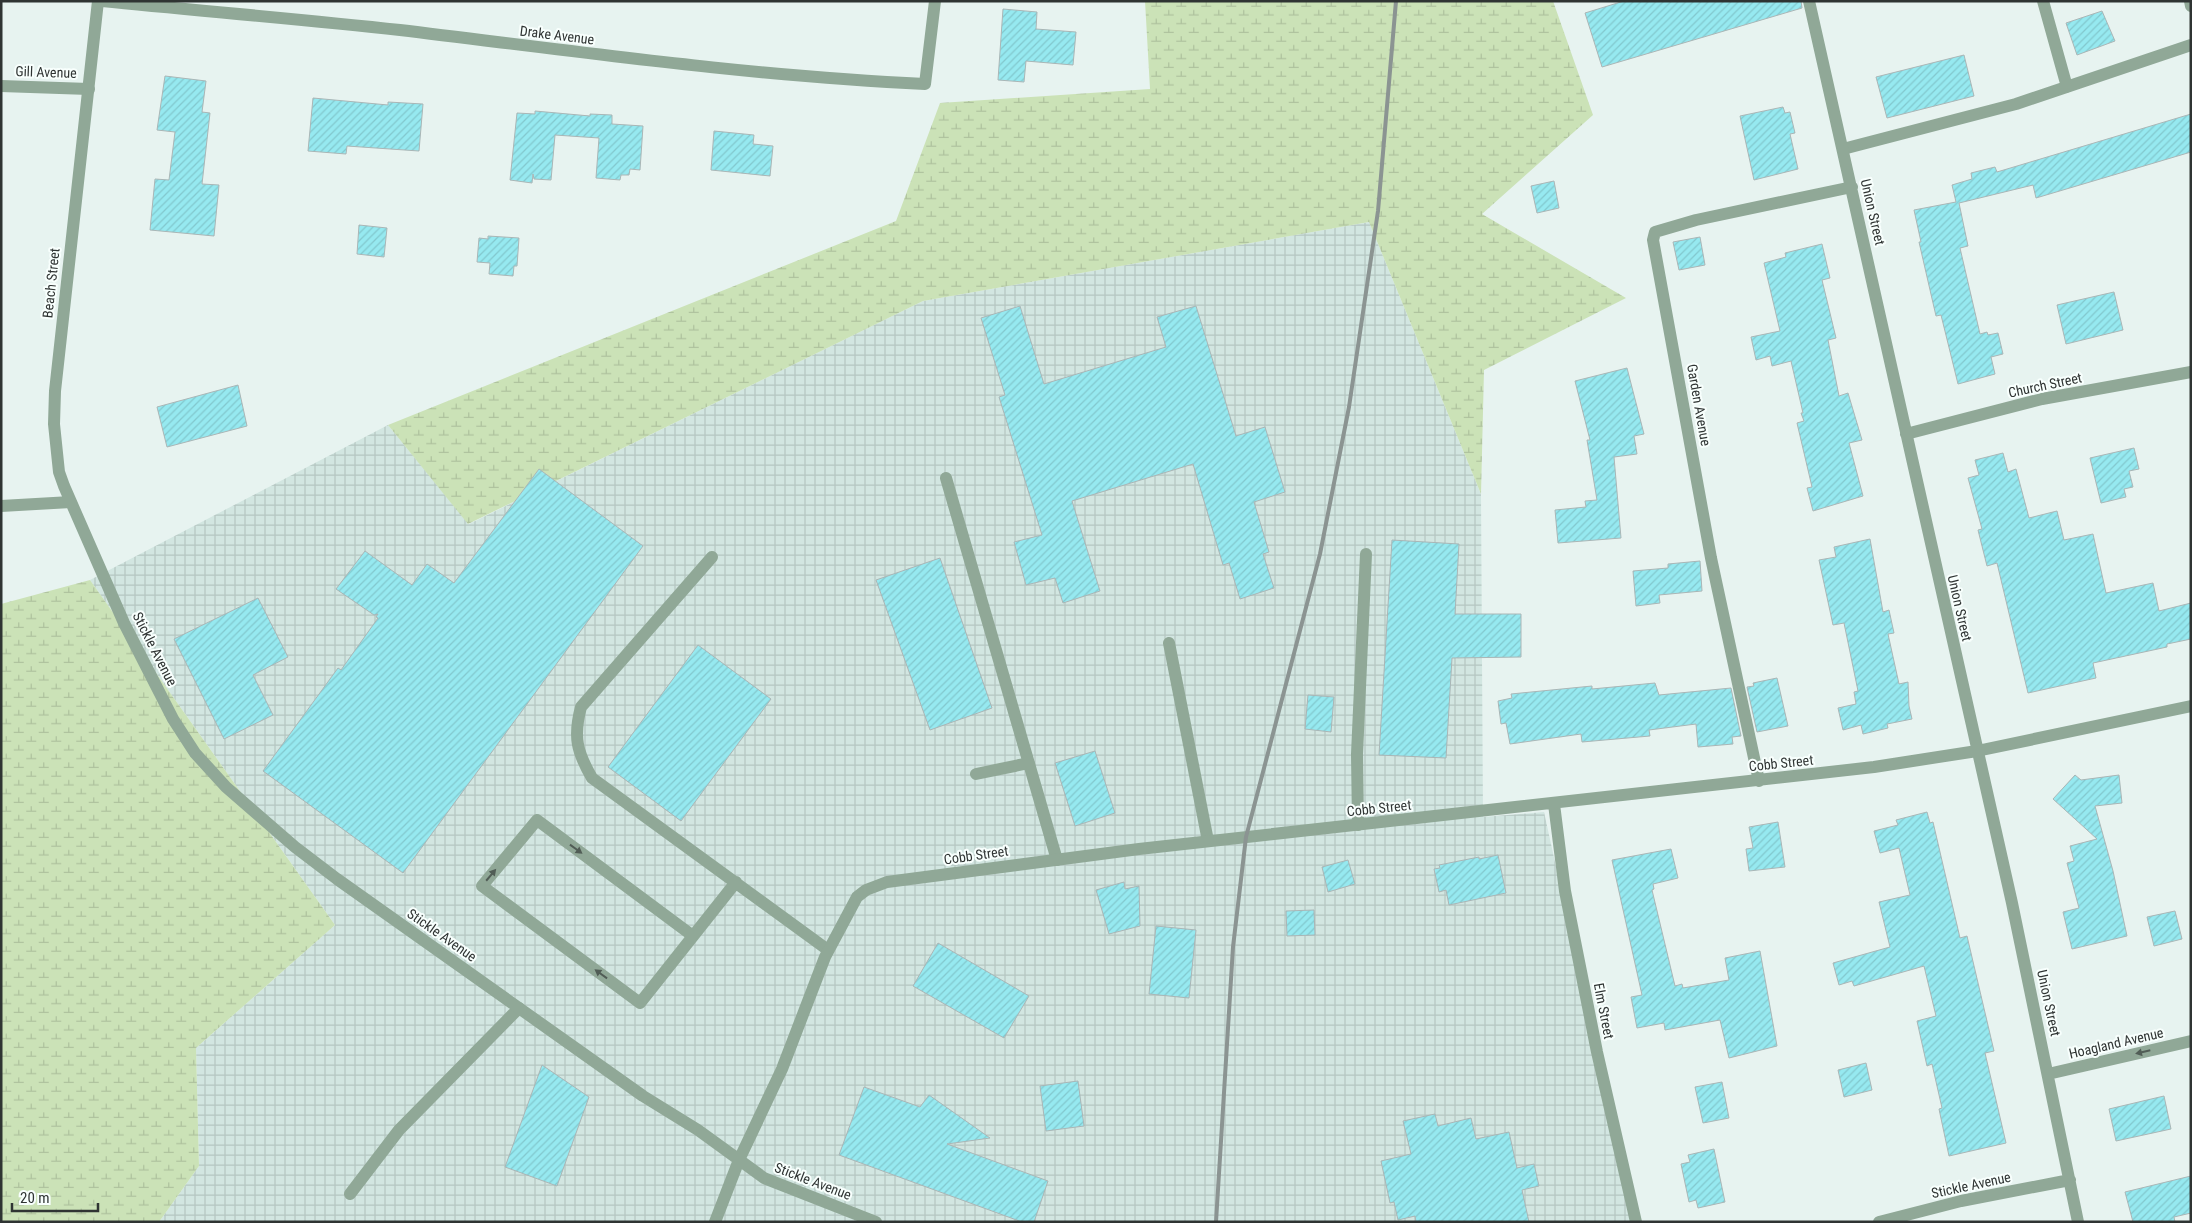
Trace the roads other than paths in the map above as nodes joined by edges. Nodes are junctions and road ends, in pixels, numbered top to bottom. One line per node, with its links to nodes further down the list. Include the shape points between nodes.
1 (98, 1): 11 (street, Beach Street)
2 (102, 1): 3 (street, Drake Avenue, via 398,30 624,59 925,84)
3 (935, 1)
4 (1809, 1): 12 (street, Union Street)
5 (2043, 1): 10 (street)
6 (2190, 1): 7 (street)
7 (2191, 6)
8 (2191, 45): 10 (street)
9 (1, 86): 11 (street, Gill Avenue)
10 (2067, 87): 12 (street, via 2016,104)
11 (89, 89): 17 (street, Beach Street, via 55,391 54,424 59,472)
12 (1843, 149): 13 (street, Union Street)
13 (1852, 188): 15 (street, Union Street); 27 (street, Garden Avenue, via 1696,220 1656,232 1653,240 1711,558)
14 (2191, 372): 15 (street, Church Street, via 2042,399)
15 (1906, 434): 24 (street, Union Street)
16 (946, 478): 25 (street)
17 (71, 502): 18 (street); 21 (street, Beach Street)
18 (1, 506)
19 (1366, 554): 29 (street)
20 (712, 557): 32 (street, via 581,707 576,725 577,741 581,758 592,778)
21 (97, 561): 35 (street, Stickle Avenue, via 124,623 173,719 194,753 226,787 295,847)
22 (1169, 643): 30 (street)
23 (2191, 706): 24 (street, Cobb Street)
24 (1977, 751): 27 (street, Cobb Street); 37 (street, Union Street)
25 (1029, 763): 26 (street); 31 (street)
26 (976, 774)
27 (1759, 781): 28 (street, Cobb Street)
28 (1554, 804): 29 (street, Cobb Street); 43 (street, Elm Street, via 1565,891)
29 (1358, 826): 30 (street, Cobb Street)
30 (1208, 841): 31 (street, Cobb Street)
31 (1057, 860): 34 (street, Cobb Street, via 887,882 866,890 850,907)
32 (736, 882): 33 (street); 34 (street)
33 (693, 936): 33 (street, one-way to 33, via 640,1002 482,886 537,820)
34 (828, 950): 38 (street, Cobb Street, via 782,1069)
35 (519, 1008): 38 (street, Stickle Avenue); 40 (street, via 399,1130)
36 (2191, 1041): 37 (street, Hoagland Avenue, one-way to 37)
37 (2048, 1074): 39 (street, Union Street)
38 (740, 1160): 41 (street, Cobb Street); 42 (street, Stickle Avenue, via 764,1178)
39 (2070, 1180): 44 (street, Stickle Avenue); 45 (street, Union Street)
40 (350, 1194)
41 (715, 1222)
42 (876, 1222)
43 (1636, 1222)
44 (1879, 1222)
45 (2078, 1222)

